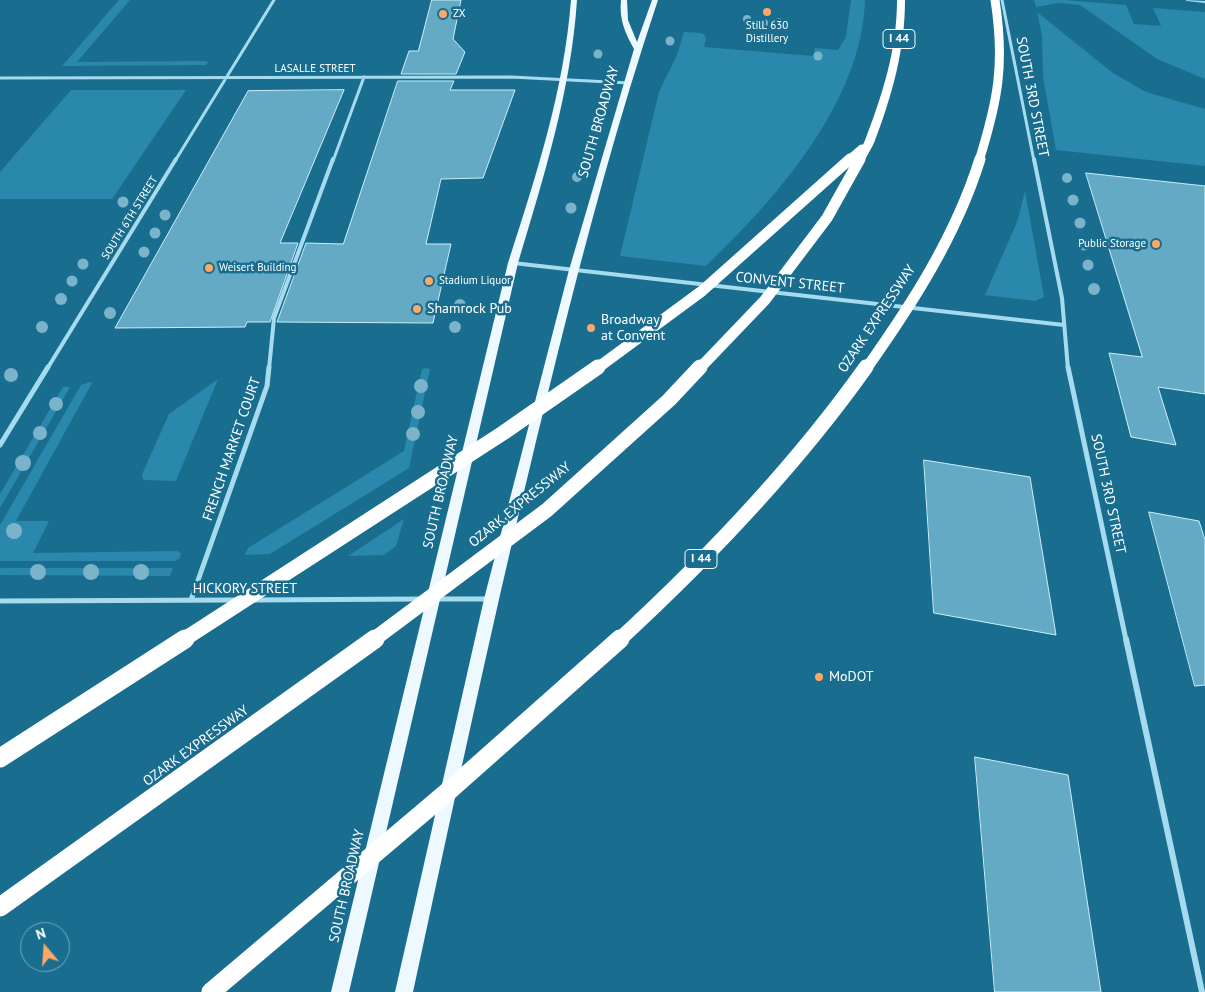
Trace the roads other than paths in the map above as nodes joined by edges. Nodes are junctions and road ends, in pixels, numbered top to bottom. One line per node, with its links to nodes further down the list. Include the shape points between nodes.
1 (274, 0): 11 (street, SOUTH 6TH STREET)
2 (574, 0): 14 (main road, SOUTH BROADWAY)
3 (624, 0): 10 (main road, via 625,24)
4 (655, 0): 10 (main road, SOUTH BROADWAY)
5 (900, 0): 16 (highway, OZARK EXPRESSWAY / I 44, via 898,53 885,103)
6 (995, 0): 27 (highway, OZARK EXPRESSWAY / I 44, bridge, via 1001,59 998,93 976,175 950,236 913,301 828,419 780,478 662,599 530,720)
7 (1002, 0): 19 (street, SOUTH 3RD STREET, via 1062,298)
8 (1187, 0): 9 (street)
9 (1205, 2)
10 (638, 49): 15 (main road, SOUTH BROADWAY)
11 (226, 77): 12 (street, LASALLE STREET); 13 (street, LASALLE STREET); 20 (street, SOUTH 6TH STREET)
12 (364, 77): 14 (street, LASALLE STREET); 22 (street, FRENCH MARKET COURT, via 274,318 267,386)
13 (0, 78)
14 (565, 79): 15 (street, LASALLE STREET); 17 (main road, SOUTH BROADWAY)
15 (630, 83): 18 (main road, SOUTH BROADWAY)
16 (869, 143): 25 (highway, bridge, via 702,291 612,358 503,433); 26 (highway, OZARK EXPRESSWAY / I 44, bridge, via 827,218 764,300 670,400 547,510 362,649)
17 (513, 263): 18 (street, CONVENT STREET); 23 (main road, SOUTH BROADWAY)
18 (574, 270): 19 (street, CONVENT STREET); 21 (main road, SOUTH BROADWAY)
19 (1064, 325): 30 (street, SOUTH 3RD STREET, via 1069,373)
20 (0, 445)
21 (491, 599): 23 (street, HICKORY STREET); 29 (main road, SOUTH BROADWAY)
22 (191, 600): 23 (street, HICKORY STREET); 24 (street, HICKORY STREET)
23 (433, 600): 28 (main road, SOUTH BROADWAY)
24 (0, 601)
25 (0, 758)
26 (0, 907)
27 (211, 992)
28 (340, 992)
29 (404, 992)
30 (1202, 992)

